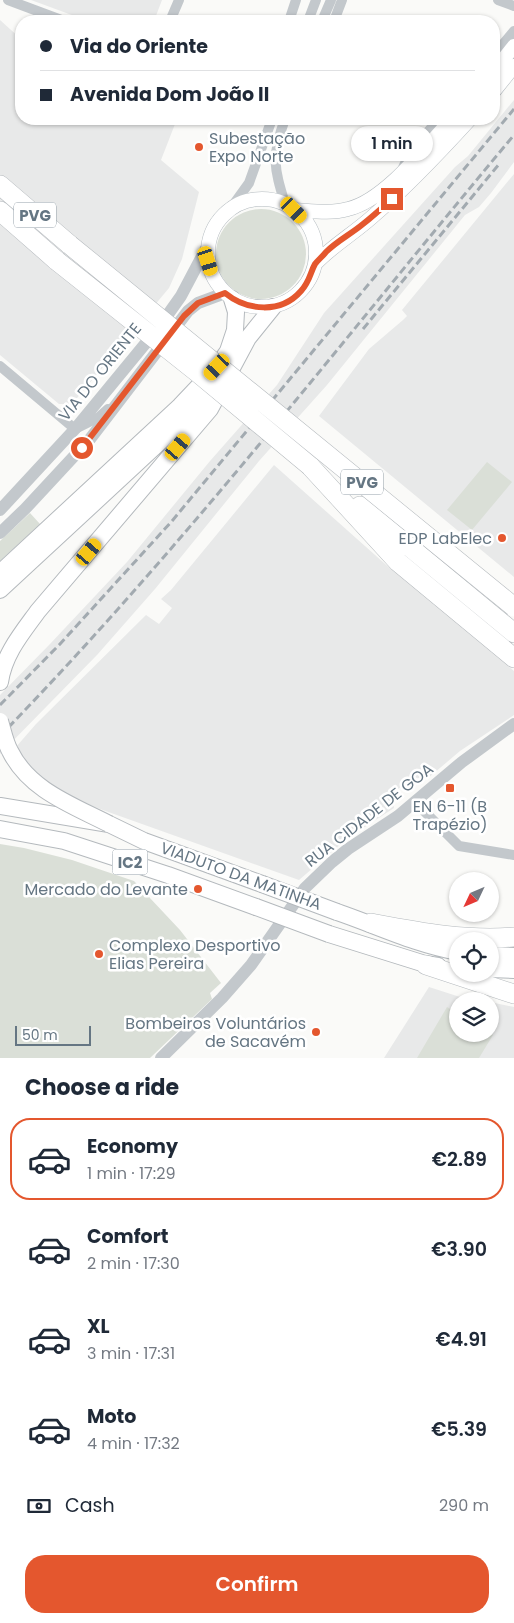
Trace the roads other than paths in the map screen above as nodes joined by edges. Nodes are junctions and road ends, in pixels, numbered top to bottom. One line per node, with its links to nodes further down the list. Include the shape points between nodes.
1 (8, 0): 9 (street)
2 (179, 0): 10 (street)
3 (296, 0): 11 (street)
4 (316, 0): 12 (street)
5 (330, 0): 13 (street)
6 (342, 0): 14 (street)
7 (498, 0): 8 (street)
8 (514, 6)
9 (48, 15)
10 (173, 15)
11 (291, 15)
12 (310, 15)
13 (324, 15)
14 (336, 15)
15 (514, 31): 17 (street)
16 (514, 46): 18 (main road)
17 (500, 48)
18 (500, 64)
19 (514, 66): 20 (main road)
20 (500, 84)
21 (270, 125): 29 (street, via 249,183)
22 (283, 125): 28 (street, via 277,142 276,174)
23 (435, 125): 26 (street, via 410,152)
24 (446, 125): 26 (main road)
25 (464, 125): 32 (main road, via 419,174)
26 (400, 174): 28 (main road, via 377,195 355,207 332,211)
27 (0, 185): 45 (highway, PVG, bridge, via 70,246)
28 (290, 207): 29 (main road, via 267,199 248,201); 32 (main road, via 305,221 312,234)
29 (231, 208): 31 (main road, via 213,230)
30 (0, 211): 39 (highway, PVG, bridge)
31 (208, 243): 33 (main road, via 208,261 214,278); 38 (street, VIA DO ORIENTE, via 173,308)
32 (315, 264): 34 (main road, via 310,279 300,292)
33 (228, 296): 34 (main road, via 245,305); 37 (street, VIA DO ORIENTE, via 204,300 193,307); 43 (highway, via 236,312 235,330 228,351 217,367 180,406)
34 (273, 307): 35 (highway, via 255,327)
35 (240, 354): 44 (highway, via 190,414); 48 (highway, via 210,409 38,611 14,644)
36 (0, 366): 38 (street)
37 (132, 385): 38 (street, via 100,417); 40 (street, VIA DO ORIENTE, via 90,440)
38 (75, 429): 40 (street, via 70,451); 41 (street, VIA DO ORIENTE)
39 (310, 466): 46 (highway, PVG); 47 (highway, via 398,562)
40 (41, 492): 42 (street, VIA DO ORIENTE)
41 (0, 510)
42 (0, 533)
43 (0, 572)
44 (0, 590)
45 (514, 607)
46 (514, 633)
47 (514, 658)
48 (0, 682)
49 (0, 721): 53 (highway, bridge, via 10,751 28,777 52,796)
50 (514, 724): 51 (street, RUA CIDADE DE GOA, via 468,756)
51 (415, 802): 55 (street, via 459,846); 66 (street, RUA CIDADE DE GOA, via 348,849 313,879 252,965)
52 (0, 806): 53 (highway, VIADUTO DA MATINHA / IC2, bridge)
53 (109, 824): 56 (highway, VIADUTO DA MATINHA / IC2, bridge, via 144,841)
54 (0, 828): 61 (highway, VIADUTO DA MATINHA / IC2, bridge, via 64,841)
55 (514, 855)
56 (371, 923): 57 (highway, via 435,935); 58 (highway, IC2, via 412,941)
57 (514, 937)
58 (449, 950)
59 (499, 955): 60 (highway)
60 (514, 956)
61 (426, 965): 62 (highway, IC2); 65 (highway)
62 (449, 966)
63 (499, 970): 64 (highway)
64 (514, 970)
65 (514, 994)
66 (161, 1058)

